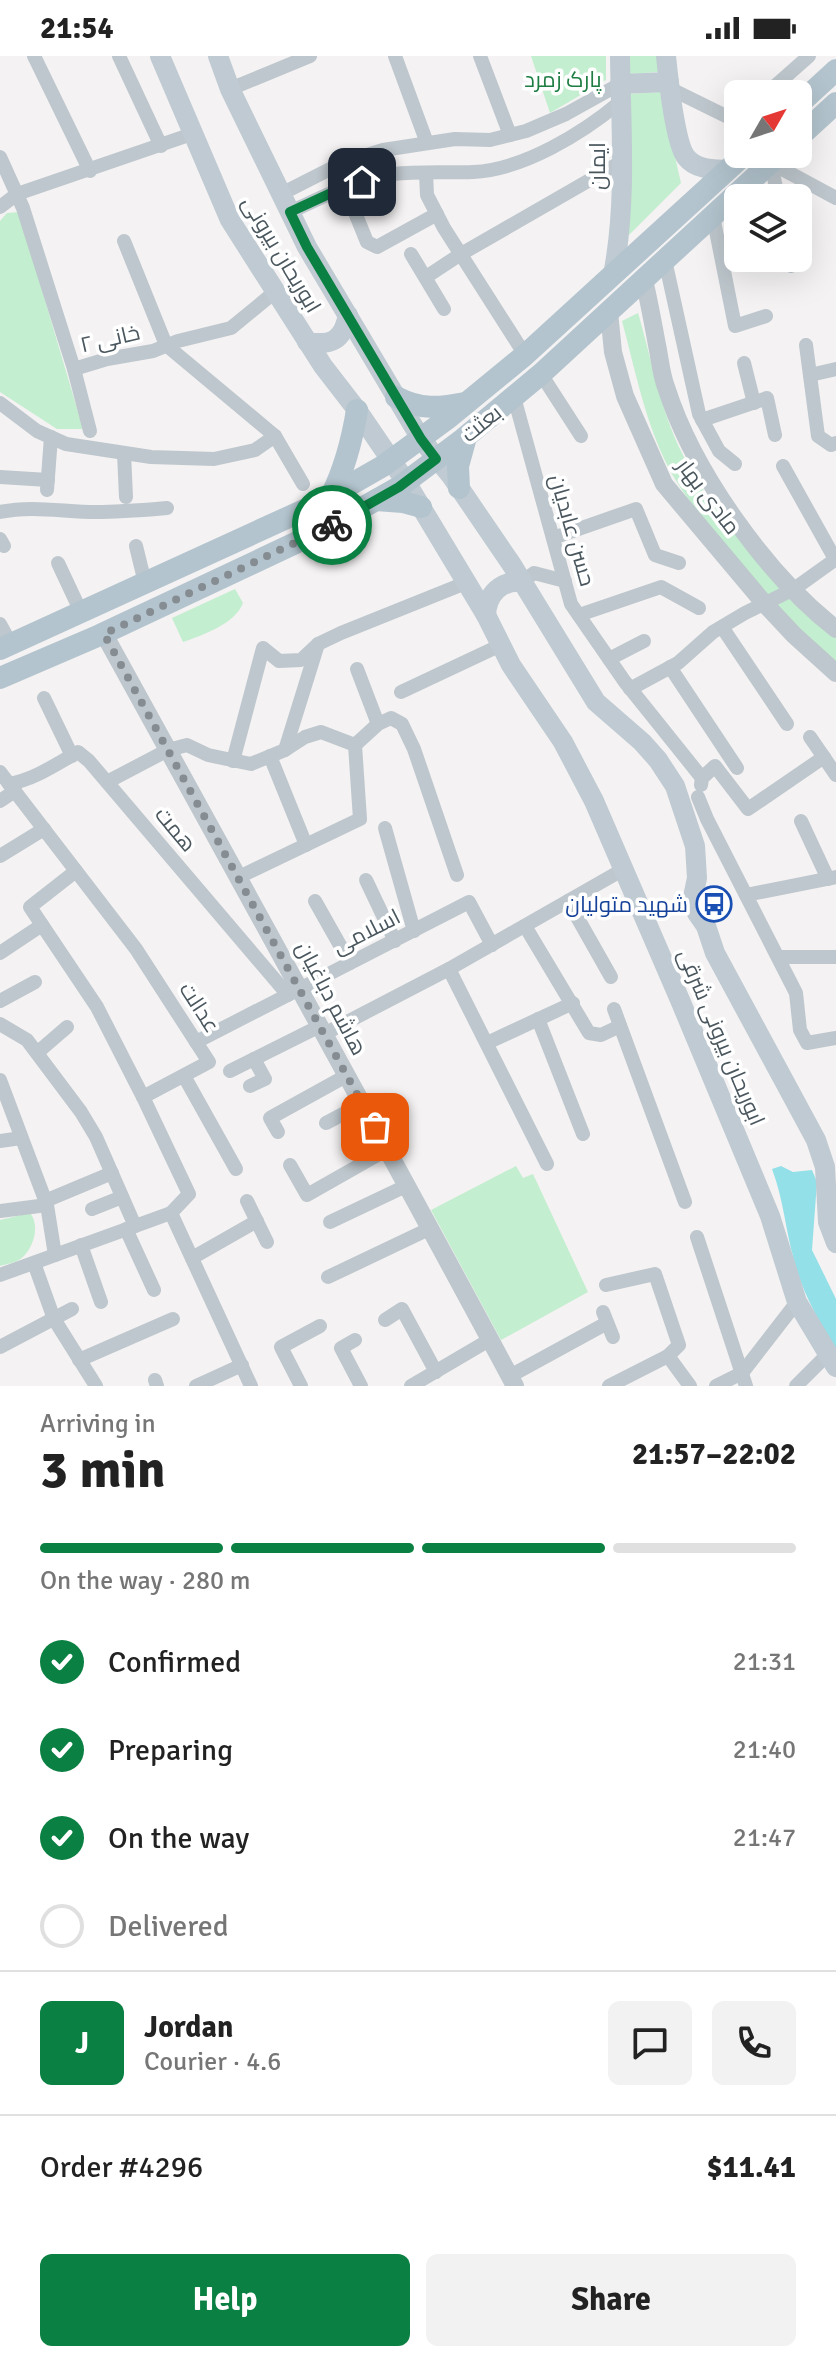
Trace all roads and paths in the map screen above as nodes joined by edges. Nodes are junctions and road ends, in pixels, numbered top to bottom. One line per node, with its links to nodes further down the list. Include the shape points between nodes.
1 (34, 56): 29 (street)
2 (119, 56): 23 (street)
3 (160, 56): 20 (main road, ابوریحان بیرونی)
4 (218, 56): 14 (main road, ابوریحان بیرونی)
5 (310, 56): 14 (street)
6 (395, 56): 22 (street)
7 (480, 56): 21 (street)
8 (620, 56): 16 (main road, ایمان)
9 (666, 56): 13 (main road)
10 (809, 56): 12 (street)
11 (836, 70): 15 (main road)
12 (782, 80)
13 (670, 85): 16 (main road); 18 (street); 28 (main road, via 686,157 702,168)
14 (230, 89): 34 (main road, ابوریحان بیرونی)
15 (812, 92)
16 (620, 93): 21 (street); 25 (main road, ایمان); 30 (street, via 598,121 543,152 474,172)
17 (836, 103): 19 (main road)
18 (724, 114)
19 (812, 125)
20 (192, 134): 23 (street); 45 (main road, ابوریحان بیرونی, via 230,220)
21 (510, 135): 22 (street)
22 (427, 143): 34 (street, via 342,163)
23 (161, 146): 29 (street)
24 (0, 157): 32 (street, خانی ۲)
25 (621, 162): 40 (street); 42 (main road, ایمان)
26 (765, 168): 37 (main road, بعثت)
27 (791, 168): 33 (street)
28 (728, 170): 42 (main road, بعثت)
29 (90, 171): 32 (street)
30 (426, 173): 31 (street, via 395,174); 36 (street, via 427,195)
31 (345, 188): 34 (street); 36 (street, via 367,242 377,247)
32 (17, 194): 35 (street); 55 (street, خانی ۲)
33 (836, 198)
34 (286, 203): 48 (main road, ابوریحان بیرونی)
35 (0, 207)
36 (437, 214): 40 (street)
37 (713, 216): 41 (main road, بعثت); 49 (street, via 735,326)
38 (124, 241): 51 (street)
39 (411, 254): 43 (street)
40 (461, 254): 43 (street); 53 (street)
41 (665, 260): 44 (main road, بعثت); 65 (street)
42 (613, 275): 53 (main road, بعثت)
43 (426, 277): 46 (street)
44 (644, 280): 47 (main road, بعثت); 98 (street, مادی بهار, via 665,385 687,442 736,522)
45 (276, 291): 50 (main road, ابوریحان بیرونی); 51 (street, خانی ۲, via 231,328)
46 (444, 309)
47 (609, 312): 57 (main road, بعثت); 99 (street, مادی بهار, via 625,396 664,484)
48 (348, 315): 50 (main road, via 338,338 323,345); 59 (main road, ابوریحان بیرونی)
49 (766, 316)
50 (307, 342): 64 (main road, ابوریحان بیرونی)
51 (166, 345): 55 (street, خانی ۲); 68 (street)
52 (806, 345): 58 (street)
53 (525, 355): 62 (main road, بعثت)
54 (744, 363): 63 (street)
55 (74, 369): 66 (street)
56 (836, 369): 58 (street)
57 (541, 374): 60 (main road, بعثت); 69 (street)
58 (810, 375): 73 (street, via 818,436)
59 (396, 397): 62 (main road, via 422,407); 72 (main road, ابوریحان بیرونی)
60 (514, 397): 71 (main road, بعثت); 89 (street, حسن عابدیان)
61 (0, 403): 70 (street)
62 (467, 403): 72 (main road, بعثت)
63 (754, 403): 65 (street); 67 (street, via 767,398)
64 (357, 410): 76 (main road, ابوریحان بیرونی); 83 (main road, via 351,447)
65 (702, 420): 77 (street, via 719,451)
66 (90, 431)
67 (775, 435)
68 (275, 436): 74 (street, via 255,450 214,459); 81 (street)
69 (581, 436)
70 (51, 437): 74 (street); 79 (street, via 48,485)
71 (466, 437): 75 (main road, بعثت); 82 (main road)
72 (421, 439): 75 (main road, ابوریحان بیرونی); 76 (main road, بعثت)
73 (836, 443)
74 (124, 453): 84 (street)
75 (436, 459): 80 (main road, بعثت); 82 (main road, ابوریحان بیرونی شرقی)
76 (391, 460): 80 (main road, ابوریحان بیرونی); 83 (main road, بعثت)
77 (735, 464)
78 (783, 466): 91 (street)
79 (0, 477)
80 (406, 482): 85 (main road, بعثت); 86 (main road, ابوریحان بیرونی شرقی)
81 (303, 484)
82 (459, 488): 96 (main road, ابوریحان بیرونی شرقی)
83 (331, 496): 97 (main road, بعثت)
84 (126, 497)
85 (376, 500): 86 (main road); 106 (main road, بعثت)
86 (421, 507): 95 (main road, ابوریحان بیرونی شرقی)
87 (167, 508): 88 (street)
88 (0, 512)
89 (553, 538): 93 (street, via 636,509 655,555); 94 (street, حسن عابدیان)
90 (136, 546): 97 (street)
91 (835, 559): 98 (street)
92 (58, 563): 101 (street)
93 (679, 563)
94 (565, 581): 96 (street, via 534,573); 103 (street, حسن عابدیان)
95 (468, 582): 102 (main road, ابوریحان بیرونی شرقی); 109 (street)
96 (522, 582): 102 (main road, via 504,584 494,592); 135 (main road, ابوریحان بیرونی شرقی, via 596,702 642,742)
97 (145, 583): 101 (main road, بعثت)
98 (794, 589): 99 (street); 105 (street, مادی بهار)
99 (764, 603): 104 (street); 114 (street, مادی بهار)
100 (699, 608): 103 (street, via 661,587)
101 (81, 612): 107 (main road, بعثت)
102 (486, 615): 110 (main road, ابوریحان بیرونی شرقی)
103 (579, 615): 111 (street, حسن عابدیان)
104 (722, 627): 112 (street); 120 (street)
105 (836, 629)
106 (104, 634): 115 (main road, بعثت); 123 (street, هاشم دباغیان)
107 (4, 639)
108 (644, 641): 111 (street)
109 (318, 644): 124 (street); 128 (street, via 301,660 279,661 263,648)
110 (501, 645): 117 (street); 141 (main road, ابوریحان بیرونی شرقی, via 563,742)
111 (609, 659): 116 (street, حسن عابدیان)
112 (670, 667): 116 (street); 129 (street)
113 (357, 669): 119 (street)
114 (836, 673)
115 (0, 678)
116 (630, 689): 131 (street, حسن عابدیان)
117 (401, 692)
118 (44, 698): 125 (street)
119 (378, 724): 122 (street); 143 (street, via 391,718 402,724)
120 (787, 724)
121 (810, 737): 127 (street)
122 (355, 745): 124 (street, via 321,732); 139 (street, via 360,819)
123 (168, 750): 128 (street, via 187,745); 133 (street); 144 (street, هاشم دباغیان)
124 (285, 750): 126 (street)
125 (72, 756): 132 (street, via 23,781); 133 (street, همت, via 78,752)
126 (270, 756): 128 (street, via 251,764); 139 (street)
127 (824, 757): 130 (street); 131 (street, via 748,809 715,766)
128 (233, 761)
129 (737, 768)
130 (836, 775)
131 (702, 778): 135 (street)
132 (8, 782): 134 (street); 138 (street, عدالت)
133 (107, 782): 162 (street, همت)
134 (0, 801)
135 (689, 801): 147 (street, via 707,819); 189 (main road, ابوریحان بیرونی شرقی, via 697,913)
136 (801, 821): 145 (street)
137 (385, 828): 152 (street)
138 (44, 829): 140 (street); 142 (street, عدالت)
139 (306, 845): 144 (street)
140 (0, 856)
141 (624, 869): 149 (street); 218 (main road, ابوریحان بیرونی شرقی, via 770,1216)
142 (76, 871): 150 (street, via 30,907); 172 (street, عدالت, via 136,949)
143 (457, 875)
144 (239, 877): 162 (street, هاشم دباغیان)
145 (832, 878): 147 (street)
146 (366, 880): 153 (street)
147 (746, 895): 156 (street)
148 (315, 901): 158 (street)
149 (568, 901): 151 (street); 160 (street)
150 (42, 925): 155 (street); 181 (street, via 97,1007)
151 (525, 926): 154 (street); 164 (street)
152 (414, 931): 153 (street, اسلامی); 154 (street, اسلامی, via 469,902)
153 (395, 941): 158 (street, اسلامی)
154 (492, 945): 159 (street)
155 (0, 953)
156 (779, 957): 157 (street); 171 (street, via 796,993 800,1030 807,1043)
157 (836, 957)
158 (350, 963): 162 (street, اسلامی)
159 (449, 969): 170 (street); 173 (street)
160 (611, 977)
161 (35, 982): 163 (street)
162 (294, 992): 170 (street, هاشم دباغیان); 172 (street, اسلامی)
163 (0, 1001)
164 (573, 1003): 166 (street); 168 (street, via 589,1033 601,1035)
165 (614, 1009): 168 (street)
166 (538, 1019): 173 (street); 185 (street)
167 (0, 1024): 174 (street)
168 (620, 1026): 197 (street)
169 (67, 1027): 174 (street)
170 (322, 1030): 175 (street); 178 (street, هاشم دباغیان)
171 (836, 1038)
172 (196, 1042): 177 (street, عدالت, via 209,1062)
173 (487, 1043): 190 (street)
174 (38, 1052): 193 (street, via 81,1112)
175 (254, 1059): 176 (street); 180 (street, via 265,1079)
176 (230, 1071)
177 (184, 1076): 181 (street, عدالت); 192 (street)
178 (346, 1076): 182 (street, هاشم دباغیان); 184 (street, via 270,1118)
179 (0, 1080): 186 (street)
180 (250, 1086)
181 (143, 1097): 201 (street, via 189,1194)
182 (362, 1104): 183 (street); 188 (street, هاشم دباغیان)
183 (326, 1123)
184 (278, 1132)
185 (583, 1134)
186 (21, 1138): 187 (street); 198 (street)
187 (0, 1141)
188 (388, 1149): 191 (street, via 307,1195); 194 (street, هاشم دباغیان)
189 (828, 1156): 208 (main road, ابوریحان بیرونی شرقی, via 828,1222)
190 (547, 1164)
191 (290, 1165)
192 (236, 1169)
193 (112, 1173): 195 (street); 198 (street)
194 (408, 1185): 203 (street); 205 (street, هاشم دباغیان)
195 (122, 1197): 199 (street); 204 (street)
196 (247, 1201): 202 (street)
197 (685, 1202)
198 (46, 1203): 200 (street); 210 (street)
199 (92, 1209)
200 (0, 1211)
201 (171, 1213): 204 (street); 211 (street)
202 (257, 1221): 207 (street); 211 (street)
203 (330, 1222)
204 (130, 1228): 209 (street); 216 (street)
205 (431, 1228): 214 (street); 225 (street, هاشم دباغیان)
206 (697, 1237): 233 (street)
207 (267, 1242)
208 (836, 1243)
209 (81, 1245): 210 (street); 217 (street)
210 (55, 1255): 212 (street)
211 (192, 1258): 231 (street)
212 (34, 1263): 213 (street); 220 (street)
213 (0, 1275)
214 (328, 1277)
215 (606, 1285): 228 (street, via 655,1274 679,1345)
216 (154, 1290)
217 (101, 1302)
218 (797, 1302): 230 (main road, ابوریحان بیرونی شرقی); 233 (street, via 755,1353)
219 (72, 1309): 220 (street)
220 (54, 1319): 227 (street); 229 (street)
221 (173, 1319): 229 (street)
222 (385, 1320): 232 (street, via 402,1309)
223 (608, 1324): 234 (street, via 578,1331)
224 (320, 1325): 238 (street, via 281,1347)
225 (491, 1339): 232 (street); 234 (street, هاشم دباغیان)
226 (355, 1340): 239 (street, via 341,1348)
227 (0, 1347)
228 (668, 1356): 241 (street); 242 (street)
229 (79, 1360): 235 (street)
230 (832, 1361): 244 (street)
231 (242, 1365): 236 (street); 237 (street)
232 (433, 1378): 240 (street)
233 (744, 1379): 243 (street)
234 (512, 1381)
235 (96, 1386)
236 (196, 1386)
237 (251, 1386)
238 (301, 1386)
239 (361, 1386)
240 (411, 1386)
241 (609, 1386)
242 (690, 1386)
243 (716, 1386)
244 (796, 1386)

